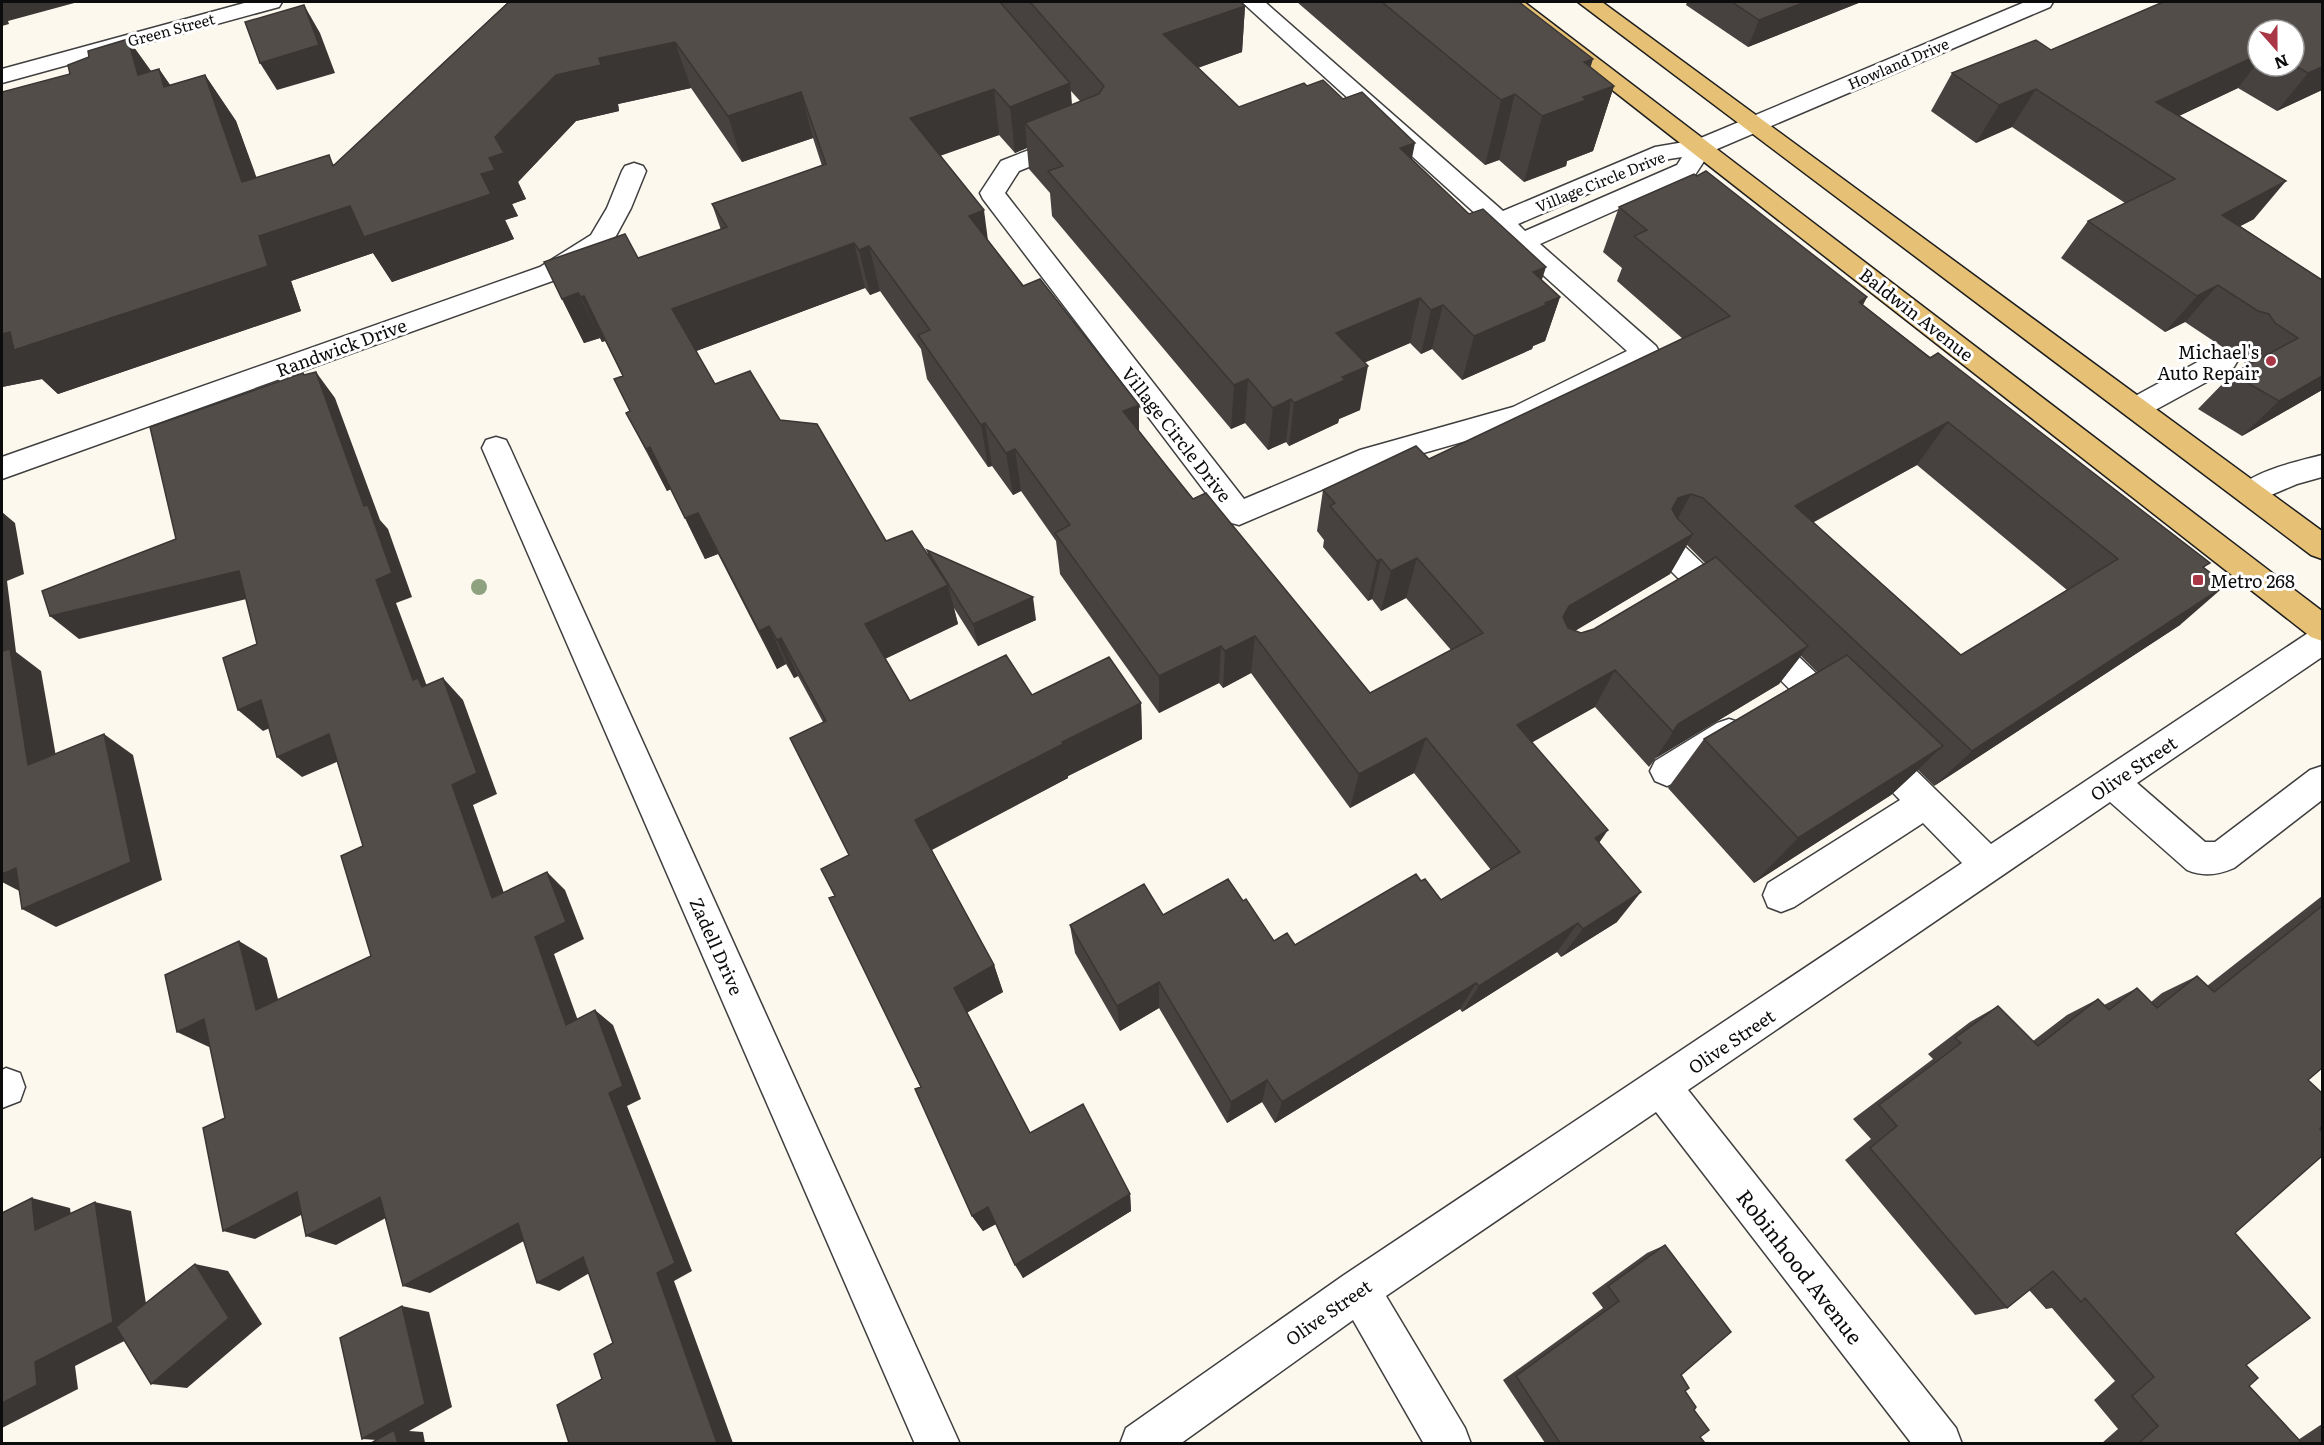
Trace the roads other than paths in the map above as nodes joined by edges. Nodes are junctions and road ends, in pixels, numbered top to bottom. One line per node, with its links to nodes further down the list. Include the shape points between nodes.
1 (271, 2): 6 (street, Green Street)
2 (1253, 2): 11 (street, Village Circle Drive)
3 (1511, 2): 9 (main road, Baldwin Avenue)
4 (1589, 2): 8 (main road)
5 (2042, 2): 8 (street, Howland Drive)
6 (2, 76)
7 (1085, 125): 12 (street, Village Circle Drive, via 1092,134 1010,166 992,193 1239,514 1370,458 1522,415 1646,353)
8 (1755, 125): 9 (street, Village Circle Drive); 14 (main road)
9 (1701, 147): 11 (street, Village Circle Drive, via 1664,153); 12 (street, Village Circle Drive, via 1686,170); 21 (main road, Baldwin Avenue)
10 (634, 171): 17 (street, Randwick Drive, via 601,240 549,273)
11 (1501, 222): 12 (street, Village Circle Drive)
12 (1524, 241)
13 (2224, 360): 14 (street)
14 (2136, 408): 18 (main road)
15 (496, 448): 32 (street, Zadell Drive)
16 (2322, 466): 18 (street, via 2289,475)
17 (2, 468)
18 (2250, 493): 19 (main road)
19 (2322, 547)
20 (1668, 549): 23 (street, via 1686,583)
21 (2322, 628)
22 (2322, 640): 25 (street, Olive Street)
23 (1808, 686): 24 (street); 27 (street)
24 (1667, 771)
25 (2111, 782): 26 (street, via 2199,859 2222,857); 28 (street, Olive Street)
26 (2322, 782)
27 (1926, 802): 28 (street); 29 (street)
28 (1989, 866): 30 (street, Olive Street)
29 (1781, 895)
30 (1662, 1088): 31 (street, Olive Street); 35 (street, Robinhood Avenue)
31 (1359, 1290): 33 (street, Olive Street); 34 (street)
32 (938, 1443)
33 (1142, 1443)
34 (1449, 1443)
35 (1940, 1443)

